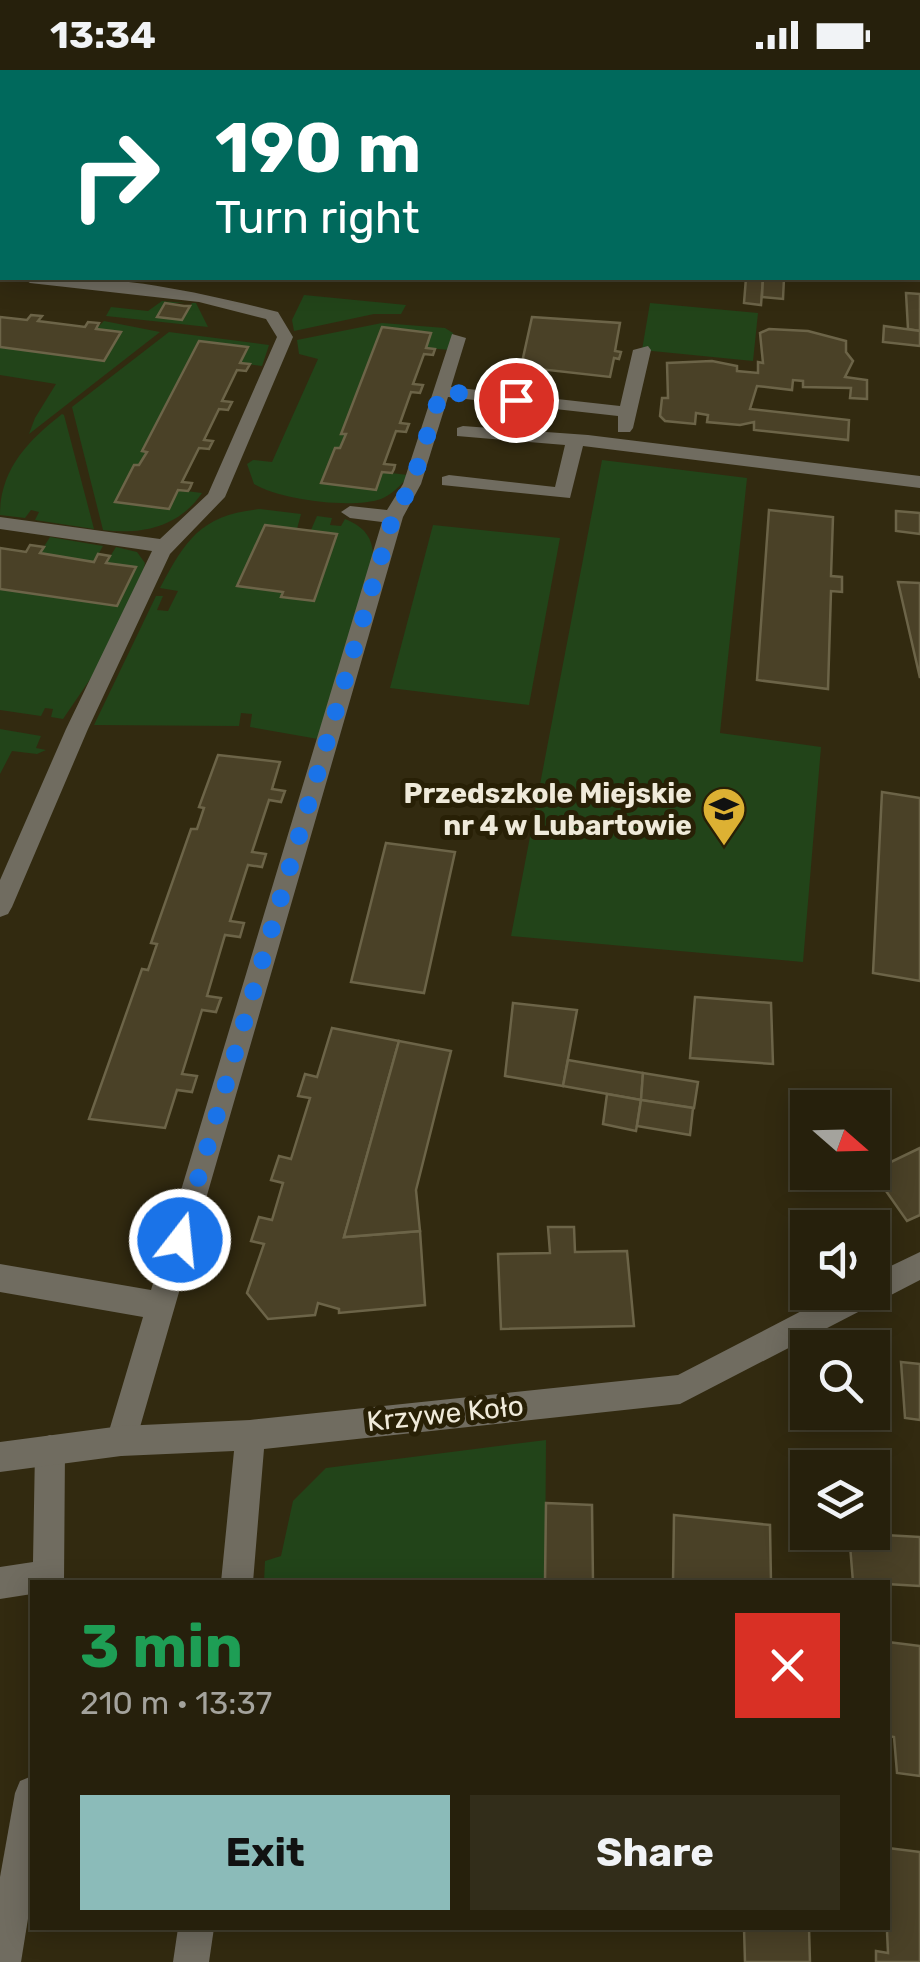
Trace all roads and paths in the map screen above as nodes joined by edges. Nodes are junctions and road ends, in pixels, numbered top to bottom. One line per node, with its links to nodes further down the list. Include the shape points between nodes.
1 (48, 280): 3 (street)
2 (220, 285): 3 (street)
3 (199, 297): 13 (street, via 272,316 285,338)
4 (458, 338): 6 (street)
5 (642, 350): 7 (street)
6 (441, 391): 7 (street); 16 (street, via 412,484)
7 (627, 412): 10 (street)
8 (463, 432): 9 (street)
9 (575, 440): 10 (street); 11 (street, via 562,494)
10 (620, 445): 12 (street)
11 (449, 482)
12 (920, 482)
13 (216, 497): 14 (street); 18 (street)
14 (244, 500)
15 (350, 512): 16 (street)
16 (393, 517): 23 (street)
17 (0, 523): 18 (street)
18 (164, 546): 19 (street)
19 (0, 907)
20 (920, 1266): 22 (street, Krzywe Koło)
21 (0, 1278): 23 (street)
22 (890, 1281)
23 (161, 1306): 26 (street)
24 (833, 1310): 25 (street, Krzywe Koło, via 680,1389)
25 (250, 1435): 26 (street, Krzywe Koło); 30 (street)
26 (120, 1440): 27 (street, Krzywe Koło)
27 (50, 1450): 28 (street, Krzywe Koło); 29 (street)
28 (0, 1456)
29 (48, 1579)
30 (236, 1580)
31 (30, 1581): 32 (street)
32 (0, 1584)
33 (30, 1806): 35 (street)
34 (196, 1930): 36 (street)
35 (4, 1962)
36 (192, 1962)

